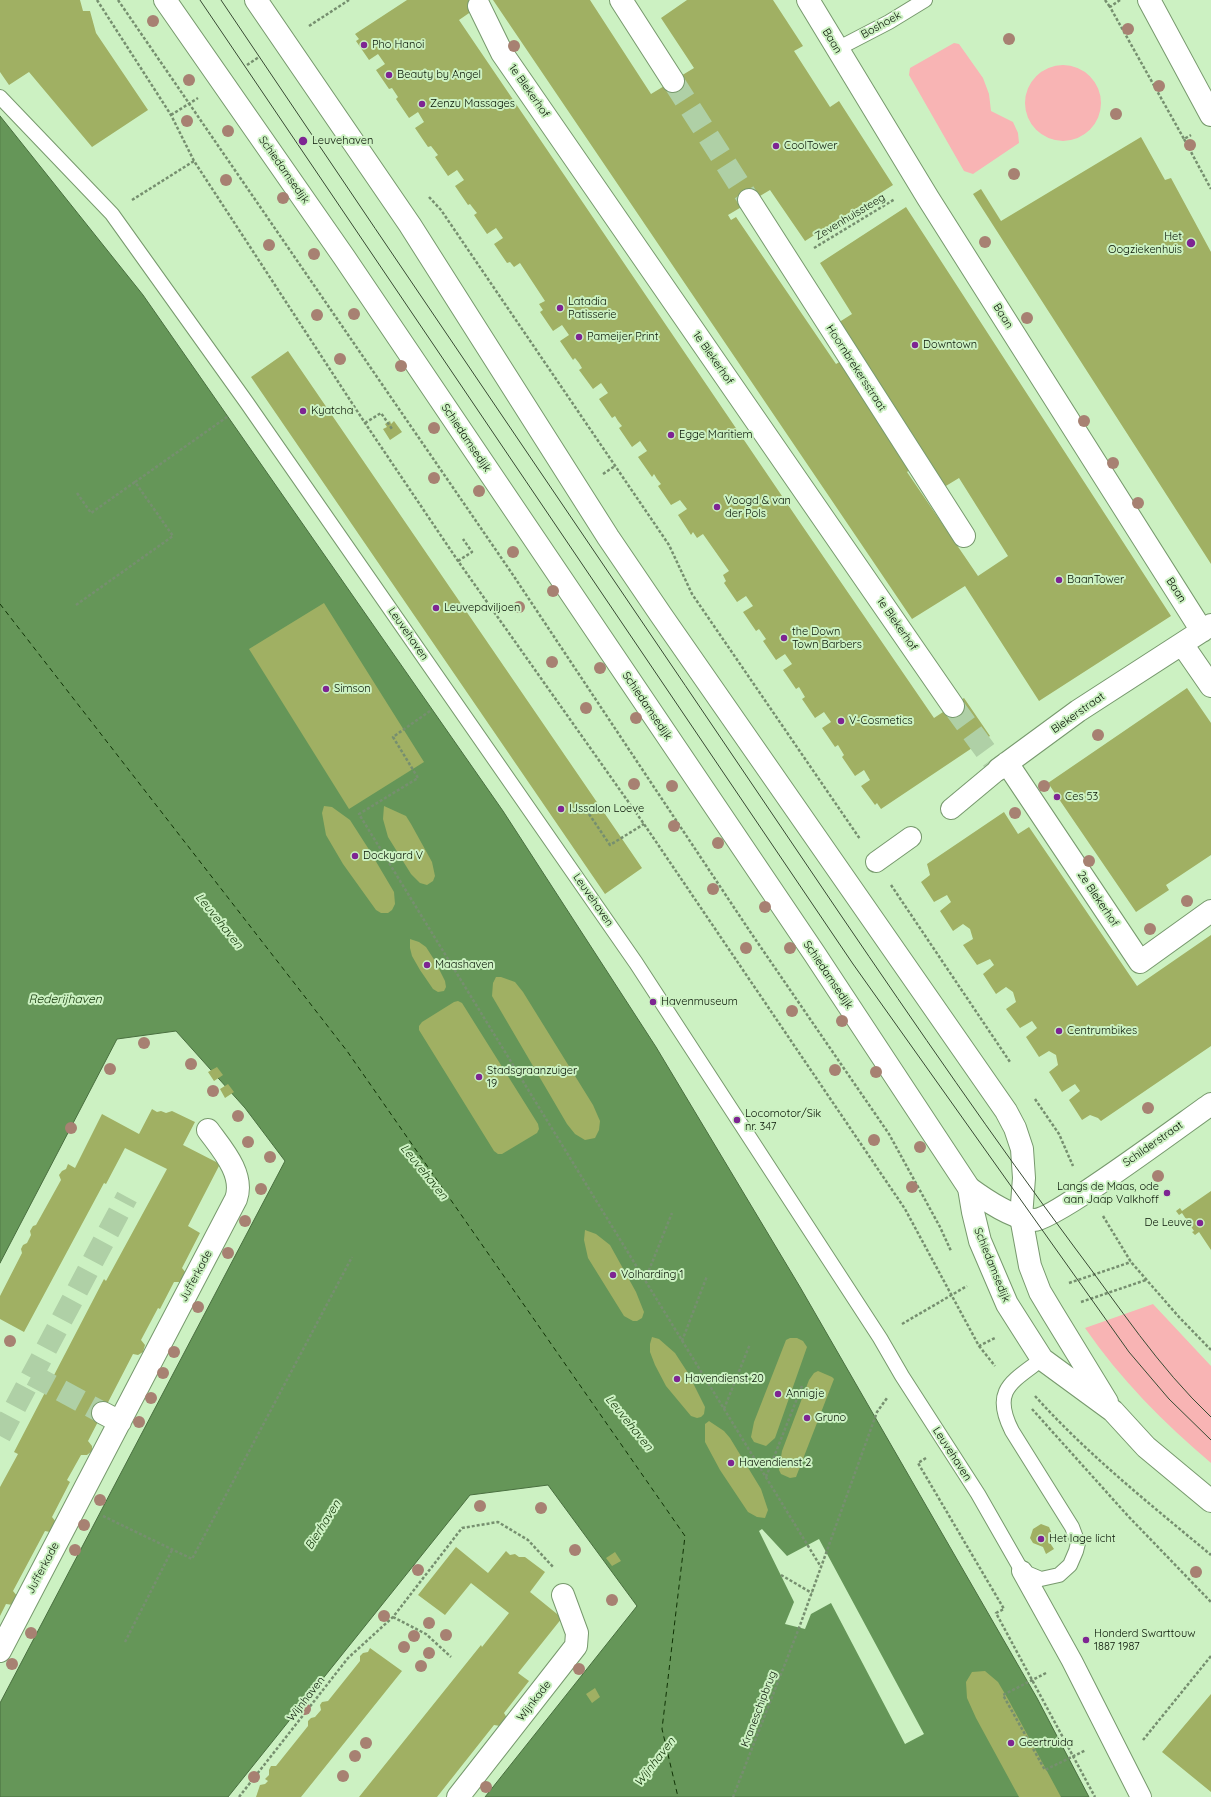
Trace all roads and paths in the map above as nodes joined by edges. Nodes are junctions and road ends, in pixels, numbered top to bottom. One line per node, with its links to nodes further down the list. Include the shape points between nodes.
1 (118, 0): 22 (path)
2 (165, 0): 19 (street, Schiedamsedijk)
3 (256, 0): 17 (street, Schiedamsedijk)
4 (349, 0): 15 (path)
5 (621, 0): 20 (street)
6 (808, 0): 18 (street, Baan)
7 (925, 0): 18 (lane, Boshoek)
8 (1106, 0): 13 (path)
9 (1120, 0): 13 (path)
10 (1149, 0): 24 (street)
11 (99, 1): 23 (path)
12 (479, 6): 46 (street, 1e Blekerhof, via 502,53)
13 (1110, 7): 26 (path)
14 (305, 19): 15 (path)
15 (309, 26): 16 (path); 17 (path)
16 (313, 32)
17 (284, 40): 19 (path); 63 (street, Schiedamsedijk, via 410,225 608,537 1006,1111 1022,1148 1024,1178)
18 (837, 49): 28 (street, Baan)
19 (222, 81): 22 (path); 60 (street, Schiedamsedijk, via 344,257 818,959)
20 (673, 81)
21 (0, 97): 34 (lane, Leuvehaven, via 112,214)
22 (188, 104): 23 (path); 64 (path, via 512,572 751,933 889,1134)
23 (171, 115): 27 (path)
24 (1211, 115)
25 (1195, 133): 26 (path)
26 (1184, 139): 30 (path)
27 (194, 161): 29 (path); 35 (path)
28 (920, 184): 33 (path, Zevenhuissteeg); 43 (street, Baan)
29 (150, 187)
30 (1211, 189)
31 (427, 195): 53 (path, via 441,210 669,545 692,594)
32 (749, 200): 33 (street, Hoornbrekersstraat)
33 (789, 263): 39 (street, Hoornbrekersstraat)
34 (247, 403): 37 (path); 82 (lane, Leuvehaven, via 636,963 880,1338)
35 (365, 424): 36 (path, via 381,413); 41 (path)
36 (392, 429)
37 (135, 482): 38 (path, via 91,513); 42 (path, via 173,536)
38 (77, 493)
39 (964, 536)
40 (463, 539): 41 (path, via 472,552)
41 (458, 561): 51 (path)
42 (76, 605)
43 (1207, 628): 44 (street, Blekerstraat)
44 (1182, 644): 45 (street); 48 (street, Blekerstraat, via 1078,711)
45 (1211, 686)
46 (953, 706)
47 (432, 709): 67 (path, via 392,736 418,778 360,814)
48 (1003, 766): 49 (street, Blekerstraat); 54 (street, 2e Blekerhof, via 1140,962)
49 (951, 809)
50 (589, 814): 51 (path, via 610,845)
51 (644, 824): 69 (path, via 905,1209)
52 (911, 837): 53 (street)
53 (876, 862): 55 (path)
54 (1211, 911)
55 (1014, 1068)
56 (1032, 1094): 59 (path, via 1059,1134)
57 (1211, 1104): 61 (street, Schilderstraat)
58 (208, 1130): 85 (street, Jufferkade, via 234,1170 239,1192 111,1417)
59 (1073, 1165)
60 (969, 1188): 63 (street, Schilderstraat, via 988,1202); 76 (street, Schiedamsedijk, via 980,1241 1007,1304)
61 (1086, 1192): 63 (street, Schilderstraat, via 1035,1220); 75 (path, via 1131,1262)
62 (672, 1213): 67 (path)
63 (1021, 1217): 80 (street, Schiedamsedijk, via 1030,1266 1040,1292)
64 (952, 1254)
65 (352, 1258): 86 (path, via 192,1560)
66 (708, 1276): 72 (path)
67 (645, 1281): 72 (path)
68 (967, 1286): 69 (path)
69 (952, 1295): 70 (path)
70 (909, 1320)
71 (990, 1332): 77 (path)
72 (682, 1341): 79 (path)
73 (750, 1344): 79 (path)
74 (979, 1346): 77 (path)
75 (1211, 1350)
76 (1042, 1359): 77 (lane); 80 (street, Schiedamsedijk)
77 (1015, 1381): 87 (path, via 1121,1480); 89 (lane, via 1005,1392 1002,1404 1006,1420 1072,1527 1078,1543 1070,1565 1059,1575 1041,1580); 93 (path, via 1128,1516)
78 (802, 1386): 83 (path)
79 (724, 1409): 83 (path)
80 (1113, 1411): 84 (street, Schiedamsedijk, via 1146,1447)
81 (876, 1412): 88 (path, Kraneschipbrug)
82 (946, 1445): 89 (lane, Leuvehaven, via 978,1494); 100 (path, via 918,1463 1004,1608 996,1613)
83 (766, 1477): 88 (path)
84 (1211, 1501)
85 (77, 1503): 86 (path); 96 (street, Jufferkade)
86 (172, 1550): 95 (path)
87 (1211, 1555)
88 (821, 1567): 91 (path, Kraneschipbrug)
89 (1022, 1571): 103 (street, via 1072,1661)
90 (781, 1575): 91 (path)
91 (812, 1593): 106 (path, Kraneschipbrug)
92 (563, 1595): 94 (path, Wijnhaven, via 554,1567 528,1540 498,1522 462,1528); 105 (street, Wijnkade, via 577,1633 576,1646)
93 (1211, 1602)
94 (393, 1616): 98 (path, via 426,1634); 104 (path, Wijnhaven, via 348,1658)
95 (124, 1642)
96 (0, 1651)
97 (1211, 1656): 103 (path)
98 (451, 1657)
99 (1042, 1674): 100 (path)
100 (1032, 1680): 102 (path); 102 (path, via 1003,1695 1044,1770)
101 (1084, 1751): 102 (path)
102 (1073, 1756): 107 (path)
103 (1124, 1764): 108 (street)
104 (239, 1797)
105 (458, 1797)
106 (733, 1797)
107 (1095, 1797)
108 (1140, 1797)

